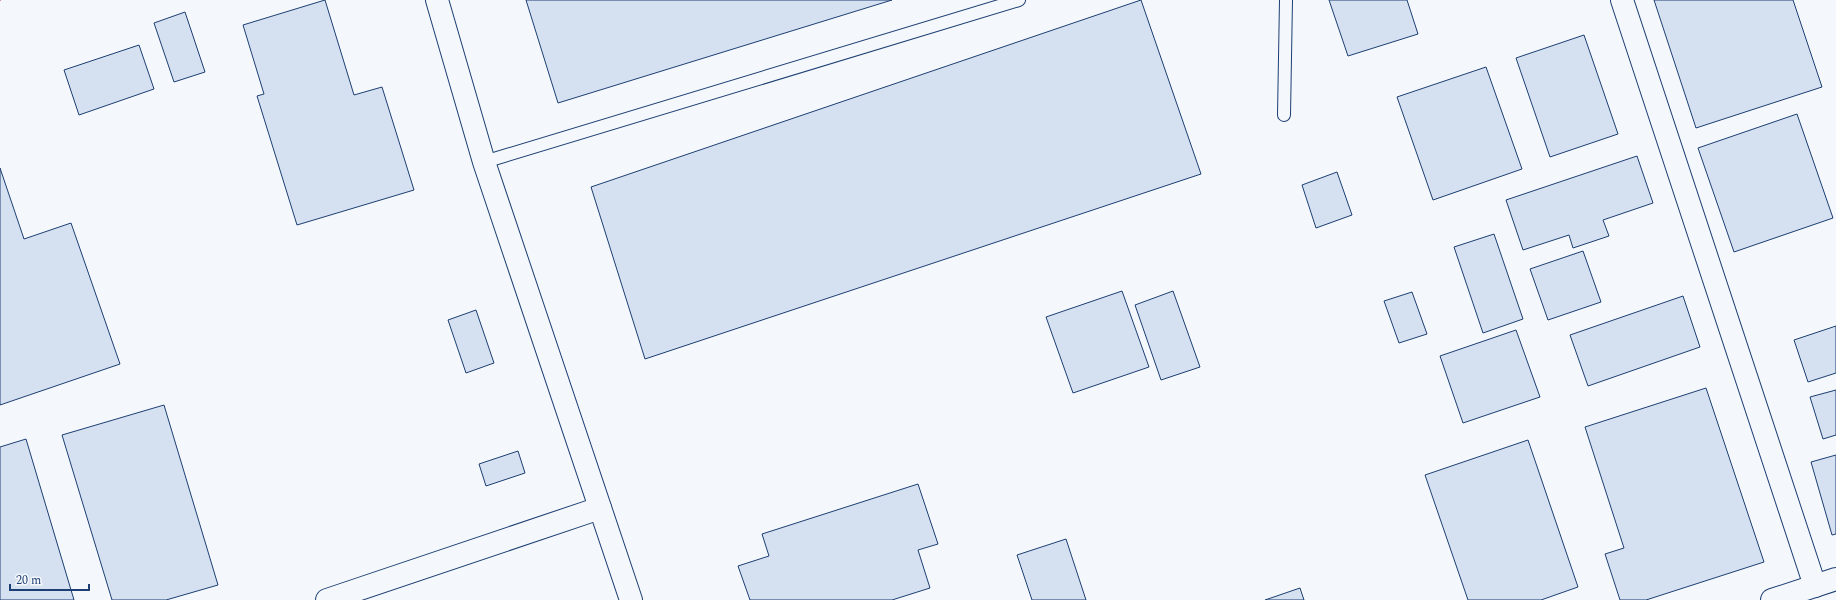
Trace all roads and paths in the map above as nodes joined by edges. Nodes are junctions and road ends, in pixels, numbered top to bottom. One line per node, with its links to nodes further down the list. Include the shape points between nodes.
1 (437, 0): 6 (street)
2 (1019, 0): 6 (lane)
3 (1286, 0): 5 (lane)
4 (1622, 0): 9 (street)
5 (1284, 114)
6 (484, 162): 7 (street)
7 (600, 508): 10 (street); 11 (street)
8 (1836, 579): 9 (street)
9 (1817, 593): 12 (street)
10 (327, 600)
11 (631, 600)
12 (1772, 600)

